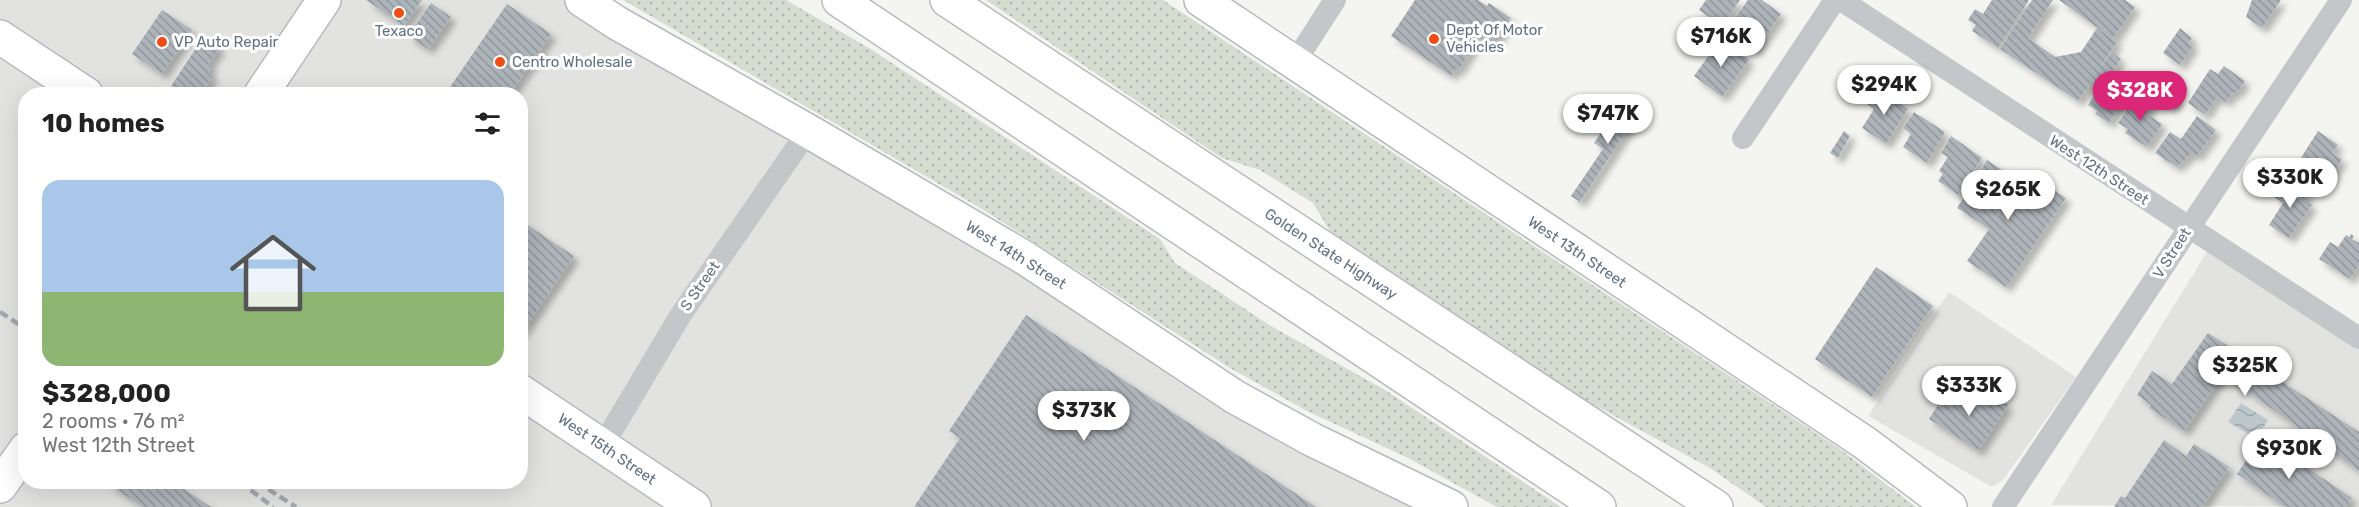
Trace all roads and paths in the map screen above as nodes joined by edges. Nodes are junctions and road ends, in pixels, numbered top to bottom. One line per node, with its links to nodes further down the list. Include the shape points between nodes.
1 (324, 0): 13 (main road)
2 (582, 0): 14 (main road, West 14th Street)
3 (839, 0): 24 (main road)
4 (947, 0): 25 (main road, Golden State Highway)
5 (1201, 0): 11 (main road, West 13th Street)
6 (1335, 0): 11 (street)
7 (1835, 0): 15 (street)
8 (1841, 0): 16 (street, West 12th Street)
9 (2341, 0): 16 (street, V Street)
10 (0, 37): 12 (main road)
11 (1295, 62): 26 (main road, West 13th Street, via 1865,443)
12 (75, 87)
13 (266, 87)
14 (808, 131): 19 (street, S Street, via 680,316); 23 (main road, West 14th Street, via 1025,258 1235,397)
15 (1743, 138)
16 (2189, 228): 17 (street, West 12th Street); 27 (street, V Street)
17 (2359, 338)
18 (528, 396): 19 (main road, West 15th Street)
19 (602, 447): 22 (main road, West 15th Street)
20 (18, 460): 21 (main road)
21 (0, 486)
22 (694, 507)
23 (1451, 507)
24 (1599, 507)
25 (1716, 507)
26 (1950, 507)
27 (2003, 507)

